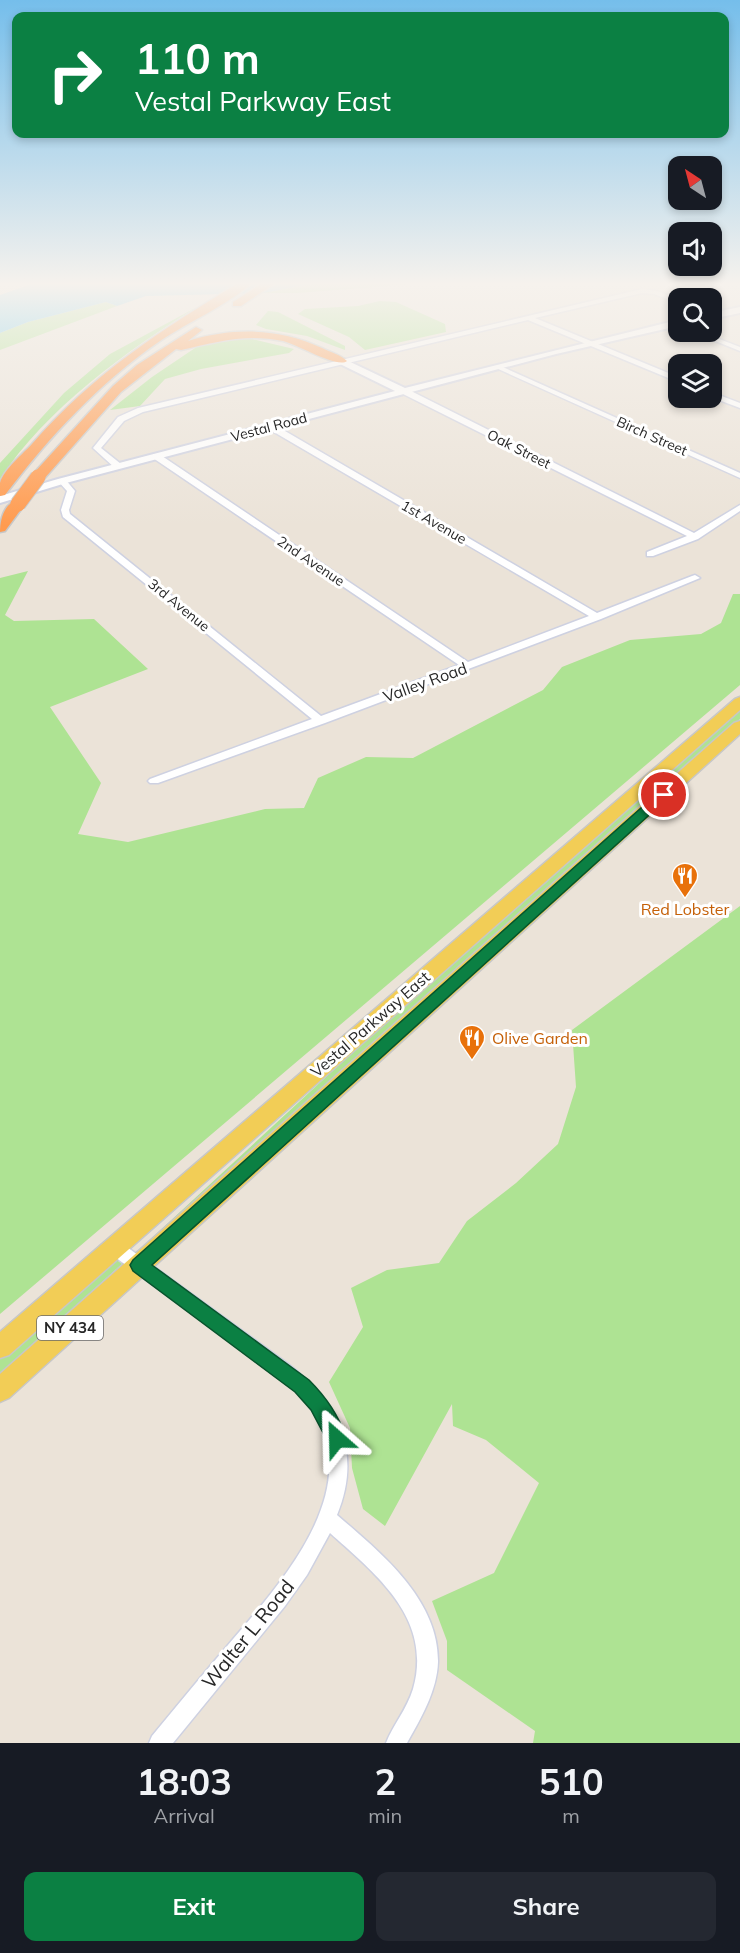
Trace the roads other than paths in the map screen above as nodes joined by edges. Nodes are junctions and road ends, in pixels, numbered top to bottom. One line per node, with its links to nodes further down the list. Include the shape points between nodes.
1 (124, 363): 19 (highway, via 81,400)
2 (148, 363): 9 (highway)
3 (150, 363): 9 (highway)
4 (331, 363): 16 (street, via 133,412 121,419 97,448)
5 (346, 363): 11 (street, Oak Street)
6 (512, 363): 8 (street, Vestal Road)
7 (638, 363): 10 (street)
8 (498, 367): 11 (street, Vestal Road); 17 (street, Birch Street)
9 (141, 368): 21 (highway, bridge, via 92,414)
10 (668, 376)
11 (404, 391): 14 (street, Vestal Road); 22 (street, Oak Street)
12 (722, 399): 13 (street)
13 (740, 406)
14 (270, 426): 15 (street, Vestal Road); 25 (street, 1st Avenue)
15 (156, 456): 16 (street, Vestal Road); 26 (street, 2nd Avenue)
16 (118, 466): 18 (street, Vestal Road)
17 (740, 476)
18 (62, 481): 19 (street, Vestal Road); 28 (street, 3rd Avenue, via 70,490 66,515)
19 (1, 493)
20 (740, 507): 22 (street)
21 (0, 528)
22 (695, 537): 23 (street)
23 (650, 554)
24 (695, 578): 25 (street, Valley Road)
25 (598, 617): 26 (street, Valley Road)
26 (467, 666): 28 (street, Valley Road)
27 (740, 702): 31 (main road, Vestal Parkway East / NY 434)
28 (321, 721): 30 (street, Valley Road)
29 (740, 726): 32 (main road, Vestal Parkway East / NY 434)
30 (154, 781)
31 (114, 1246): 32 (street, Walter L Road); 33 (main road, Vestal Parkway East / NY 434)
32 (139, 1265): 34 (main road, Vestal Parkway East / NY 434); 35 (street, Walter L Road, via 267,1358 318,1403 337,1439 339,1476)
33 (0, 1347)
34 (0, 1390)
35 (328, 1519): 36 (street, Walter L Road, via 309,1558 266,1616); 37 (street, via 375,1561 412,1604 420,1620 427,1664 423,1688)
36 (159, 1743)
37 (396, 1743)

